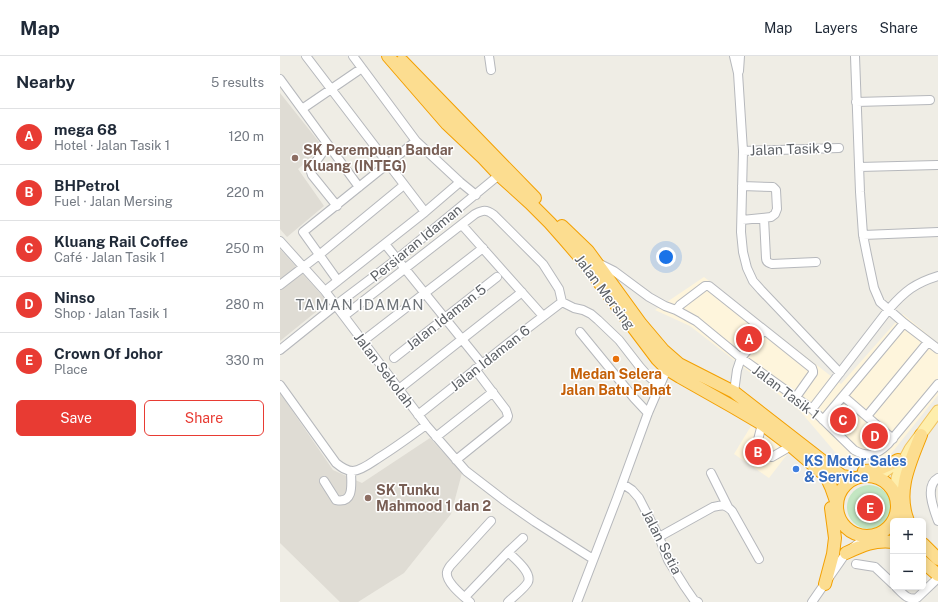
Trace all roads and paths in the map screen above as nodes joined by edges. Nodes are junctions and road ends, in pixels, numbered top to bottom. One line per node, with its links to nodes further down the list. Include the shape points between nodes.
1 (306, 56): 13 (street)
2 (353, 56): 9 (street)
3 (388, 56): 21 (highway, Jalan Mersing, via 442,118)
4 (397, 56): 44 (highway, via 588,251)
5 (489, 56): 10 (street)
6 (734, 56): 11 (street)
7 (740, 56): 11 (street)
8 (855, 56): 15 (street)
9 (362, 68): 13 (street); 17 (street)
10 (491, 70)
11 (738, 73): 20 (street)
12 (280, 79): 16 (street)
13 (331, 89): 16 (street); 22 (street)
14 (930, 100): 15 (street)
15 (856, 102): 24 (street)
16 (302, 109): 18 (street)
17 (416, 141): 22 (street); 26 (street)
18 (328, 145): 29 (street); 31 (street, via 311,172)
19 (839, 148): 20 (street, Jalan Tasik 9)
20 (743, 151): 28 (street)
21 (483, 158): 25 (highway, Jalan Mersing); 30 (street, Persiaran Idaman, via 490,172)
22 (388, 164): 27 (street); 29 (street)
23 (937, 165): 24 (street)
24 (859, 168): 37 (street)
25 (499, 175): 30 (street, Persiaran Idaman); 72 (highway, Jalan Mersing, via 550,223 579,256 644,343)
26 (460, 182): 30 (street); 32 (street)
27 (404, 185): 32 (street); 41 (street)
28 (742, 186): 33 (street, via 768,186 776,190 777,210 771,217); 34 (street)
29 (359, 187): 31 (street)
30 (476, 195): 42 (street, Persiaran Idaman)
31 (337, 206): 41 (street, via 303,232)
32 (425, 212): 39 (street)
33 (764, 218): 34 (street); 43 (street, via 766,261 772,264)
34 (742, 220): 73 (street, via 743,252 753,281)
35 (462, 224): 40 (street); 46 (street); 54 (street, via 475,214 488,210 543,264 558,289)
36 (938, 232): 37 (street)
37 (863, 235): 56 (street, via 874,288 880,302)
38 (280, 241): 45 (street, Jalan Sekolah)
39 (385, 244): 42 (street); 49 (street)
40 (482, 248): 52 (street); 53 (street)
41 (319, 255): 45 (street); 49 (street)
42 (397, 259): 46 (street); 55 (street, Persiaran Idaman)
43 (816, 262)
44 (596, 263): 57 (street, Jalan Tasik 1, via 614,271 664,306); 79 (highway, via 641,324 664,350 679,364)
45 (304, 267): 50 (street); 51 (street, Jalan Sekolah)
46 (405, 268): 53 (street); 58 (street)
47 (938, 276): 56 (street, via 911,288)
48 (497, 277): 60 (street, Jalan Idaman 5)
49 (338, 281): 51 (street)
50 (280, 285)
51 (325, 291): 55 (street, Jalan Sekolah)
52 (522, 292): 59 (street); 64 (street)
53 (425, 293): 60 (street); 65 (street)
54 (562, 302): 59 (street, Jalan Idaman 6); 76 (street, via 591,314 619,340 648,376)
55 (336, 305): 58 (street, Jalan Sekolah); 68 (street, Persiaran Idaman)
56 (889, 309): 61 (street); 73 (street)
57 (676, 310): 62 (street, via 705,286 709,286); 70 (street, Jalan Tasik 1, via 696,321)
58 (344, 316): 65 (street, Jalan Sekolah)
59 (543, 316): 71 (street, Jalan Idaman 6)
60 (445, 318): 64 (street); 69 (street, Jalan Idaman 5)
61 (904, 323): 66 (street); 80 (street)
62 (764, 330): 70 (street); 81 (street, via 812,368 813,373)
63 (580, 332): 84 (street)
64 (462, 340): 71 (street); 77 (street)
65 (363, 341): 77 (street, Jalan Sekolah)
66 (928, 342): 67 (street); 86 (street)
67 (938, 349)
68 (280, 350)
69 (394, 358)
70 (741, 358): 79 (street); 81 (street, Jalan Tasik 1)
71 (479, 367): 78 (street); 85 (street, Jalan Idaman 6)
72 (667, 369): 76 (street); 88 (highway, Jalan Mersing)
73 (840, 373): 82 (street)
74 (938, 384): 92 (street, Jalan Tasik 1)
75 (280, 385): 99 (street, via 336,463)
76 (659, 385): 84 (street)
77 (399, 389): 85 (street, Jalan Sekolah)
78 (493, 392): 91 (street); 96 (street, via 506,410 507,419)
79 (734, 392): 95 (highway)
80 (843, 396): 86 (street); 87 (street)
81 (796, 398): 82 (street, Jalan Tasik 1)
82 (812, 409): 87 (street, Jalan Tasik 1)
83 (938, 411): 90 (main road)
84 (648, 412): 105 (street)
85 (418, 415): 89 (street, Jalan Sekolah)
86 (867, 416): 92 (street)
87 (823, 420): 92 (street, Jalan Tasik 1, via 854,450 862,454 869,455 883,450)
88 (762, 424): 93 (highway, Jalan Mersing); 93 (street, via 758,446 764,454 772,457)
89 (426, 425): 91 (street, Jalan Sekolah); 99 (street, via 371,463)
90 (921, 435): 94 (main road); 110 (highway, via 904,483 903,504)
91 (436, 437): 96 (street, Jalan Sekolah)
92 (893, 439)
93 (791, 446): 95 (highway, Jalan Mersing)
94 (910, 449): 97 (main road); 106 (main road, via 899,470)
95 (814, 459): 98 (highway, Jalan Mersing); 108 (highway, Jalan Mersing, via 826,476); 127 (highway, via 829,499 833,518 833,554)
96 (456, 460): 121 (street, Jalan Sekolah, via 466,471 505,501)
97 (898, 460): 98 (highway, via 876,470 853,472); 101 (main road)
98 (833, 468): 102 (highway, Jalan Mersing, via 842,476)
99 (351, 471): 104 (street, via 351,493 342,501 336,500)
100 (711, 473): 107 (street)
101 (877, 477): 102 (highway, via 869,475); 106 (highway, via 885,481)
102 (854, 478): 108 (highway, via 847,482 838,496)
103 (938, 478): 112 (street, via 935,479 931,492)
104 (324, 481)
105 (623, 484): 115 (street, Jalan Setia, via 639,498); 121 (street)
106 (895, 495): 109 (highway)
107 (728, 507): 115 (street, via 713,507); 122 (street)
108 (837, 509): 114 (highway, via 842,524 849,531); 127 (street, via 836,558)
109 (895, 518)
110 (907, 518)
111 (491, 521): 132 (street, via 447,572 450,582)
112 (938, 521)
113 (888, 535): 114 (highway)
114 (868, 536): 120 (street)
115 (659, 537): 133 (street, Jalan Setia, via 668,560)
116 (522, 538): 119 (street)
117 (890, 542): 120 (highway, via 865,544)
118 (926, 546): 123 (highway)
119 (508, 552): 132 (street); 134 (street, via 523,567 528,578 528,583)
120 (846, 553): 127 (street)
121 (593, 559): 135 (street)
122 (759, 559)
123 (938, 559)
124 (856, 564): 128 (street, via 875,567)
125 (926, 565): 126 (highway)
126 (938, 576): 129 (street)
127 (827, 579): 136 (street)
128 (890, 581)
129 (926, 589)
130 (899, 590): 131 (street, via 914,600)
131 (925, 590)
132 (468, 600)
133 (694, 601)
134 (508, 602)
135 (577, 602)
136 (812, 602)

